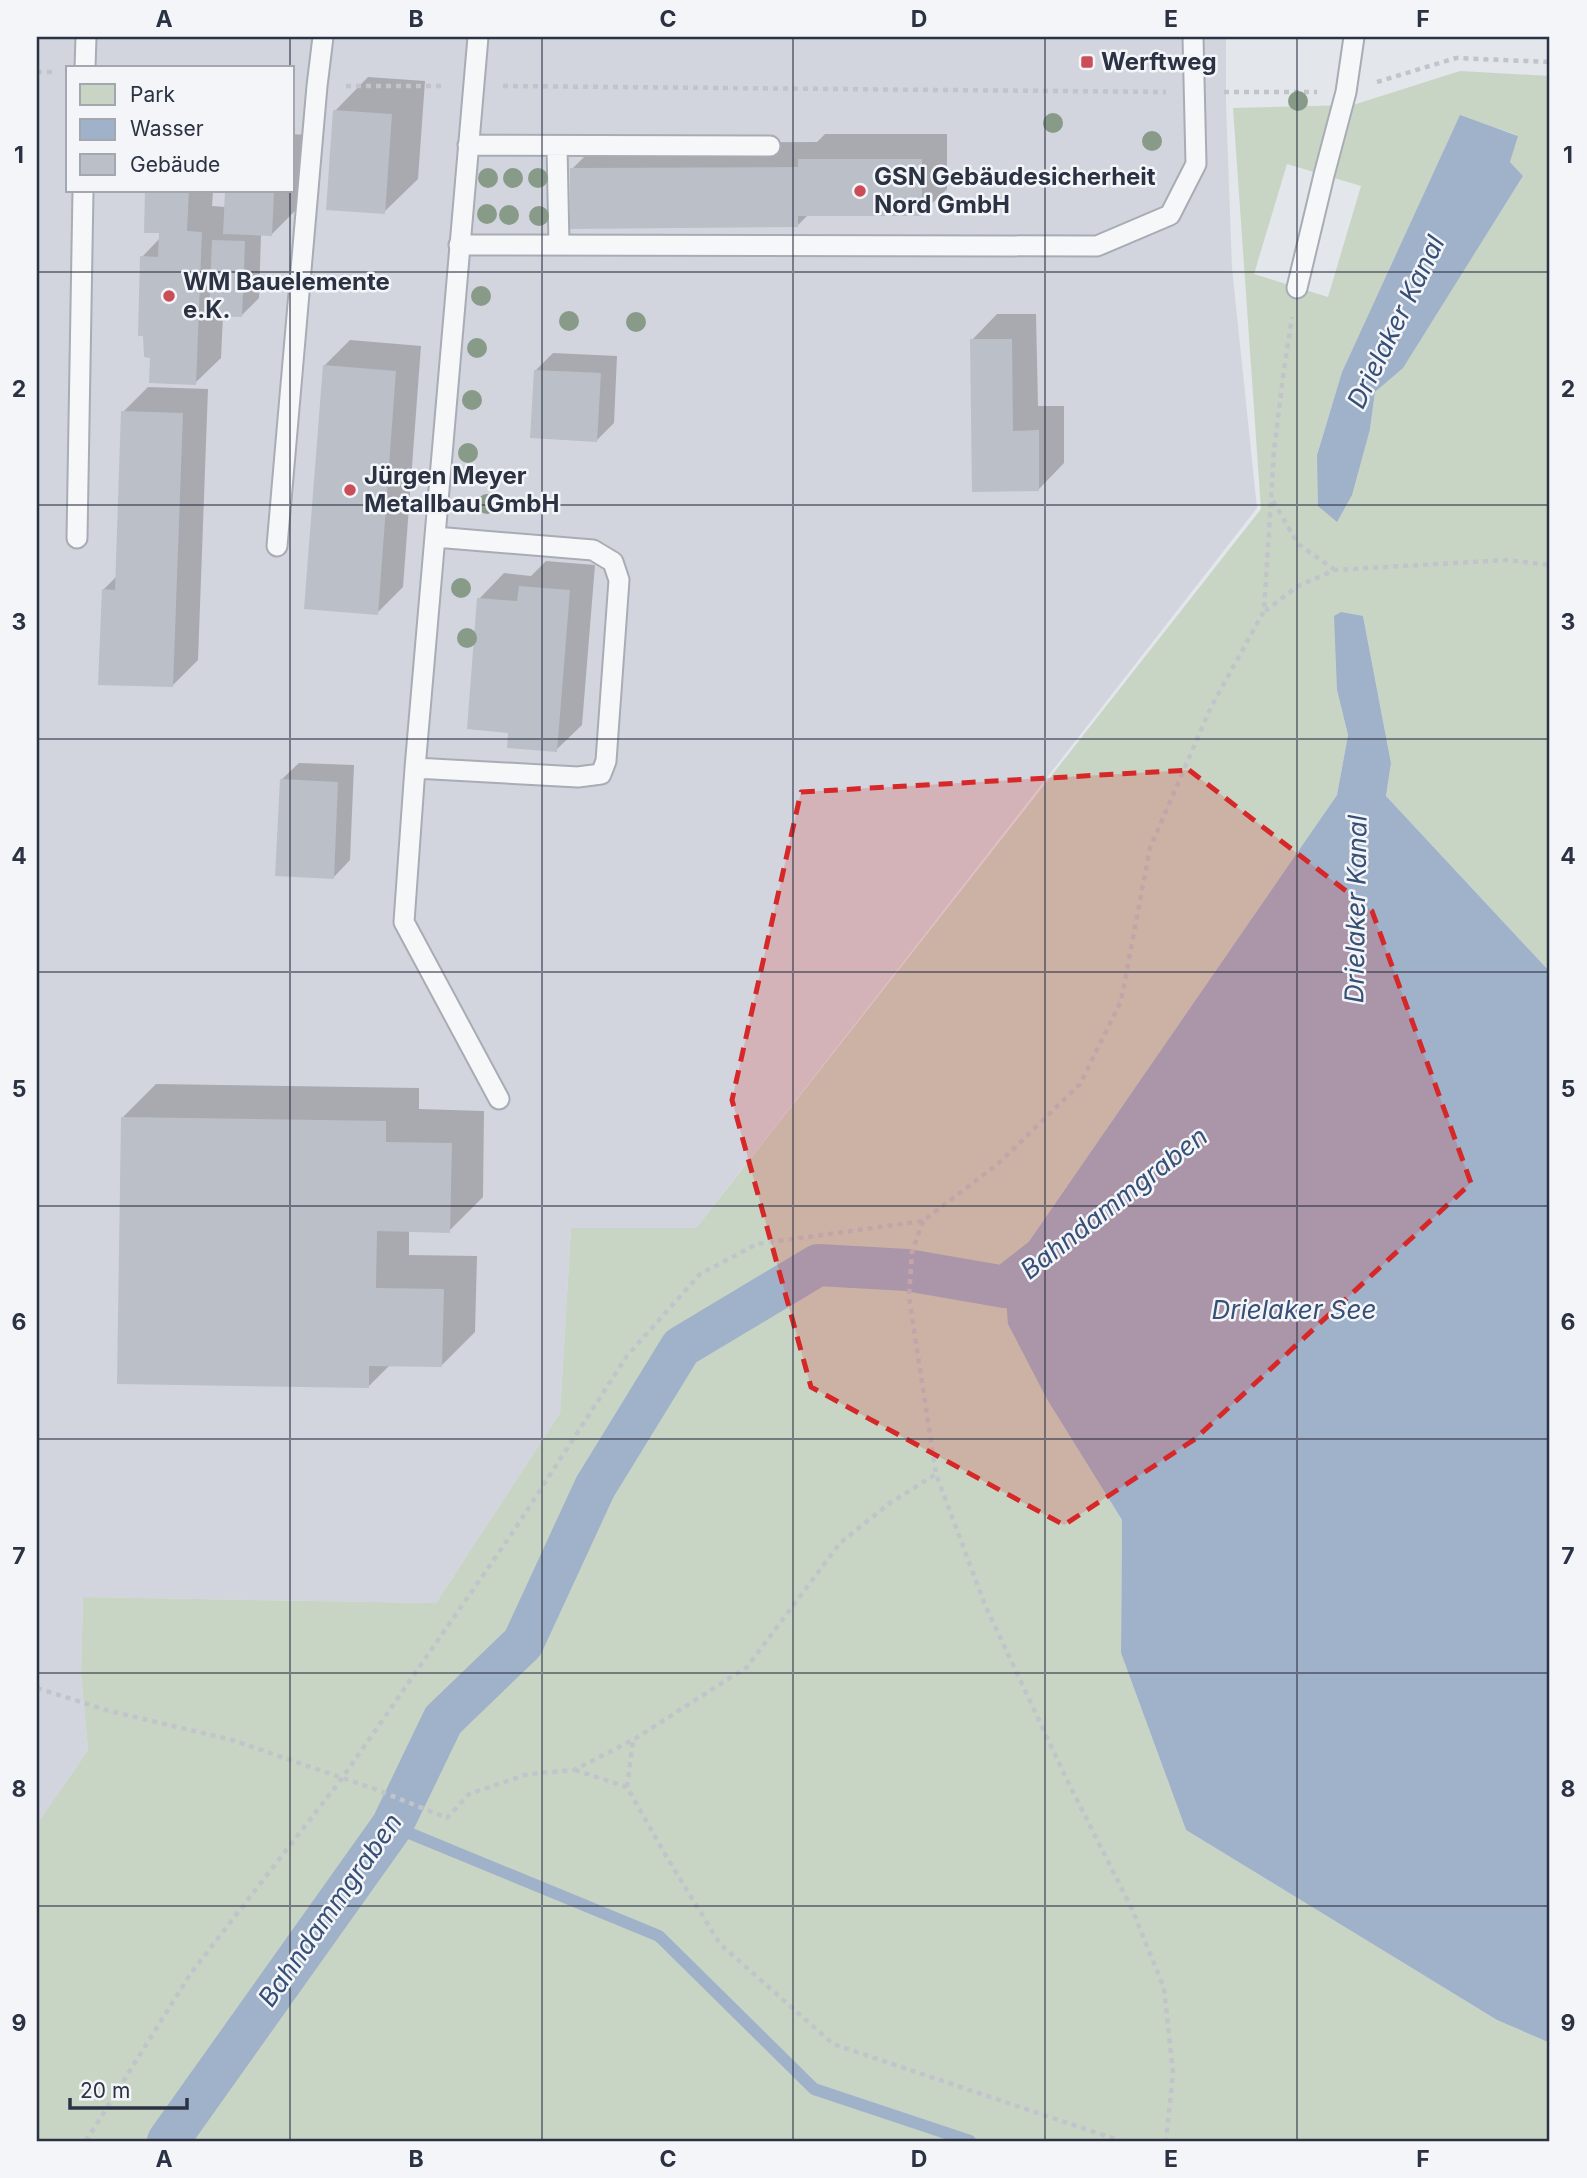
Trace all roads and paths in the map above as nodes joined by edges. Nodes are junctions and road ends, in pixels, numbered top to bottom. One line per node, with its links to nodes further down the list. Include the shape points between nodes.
1 (86, 37): 7 (lane)
2 (323, 37): 8 (lane)
3 (478, 37): 9 (lane)
4 (1193, 37): 10 (lane)
5 (1354, 37): 11 (lane)
6 (1548, 62): 11 (path, via 1456,58)
7 (85, 66)
8 (317, 86): 9 (path); 22 (lane)
9 (473, 86): 10 (path); 12 (lane)
10 (1194, 92): 11 (path); 17 (lane, via 1196,164 1170,215 1097,246)
11 (1346, 92): 18 (lane)
12 (468, 145): 13 (lane); 16 (lane)
13 (557, 146): 14 (lane); 17 (lane)
14 (769, 146)
15 (83, 192): 21 (lane)
16 (459, 245): 17 (lane); 20 (lane)
17 (559, 245)
18 (1297, 288): 19 (path, via 1274,452)
19 (1272, 500): 24 (path, via 1298,544); 25 (path)
20 (435, 537): 26 (lane); 26 (lane, via 593,550 613,562 619,580 606,761 600,775 578,777)
21 (77, 538)
22 (277, 547)
23 (1550, 565): 24 (path, via 1507,559)
24 (1335, 570): 25 (path, via 1298,586)
25 (1264, 611): 28 (path, via 1211,707 1150,848 1121,1000 1080,1084 999,1163)
26 (415, 768): 27 (lane, via 404,922)
27 (499, 1099)
28 (923, 1221): 29 (path, via 912,1252 909,1297); 33 (path, via 757,1244 700,1275 626,1356 511,1535)
29 (936, 1474): 31 (path, via 890,1503 841,1543 747,1667); 37 (path, via 985,1605 1132,1909 1164,1988 1174,2073)
30 (37, 1688): 33 (path, via 232,1740)
31 (633, 1740): 32 (path); 34 (path)
32 (574, 1770): 33 (path, via 528,1774 469,1794 447,1818); 34 (path)
33 (343, 1777): 35 (path, via 191,1973)
34 (626, 1787): 36 (path, via 720,1944 833,2044)
35 (86, 2141)
36 (1121, 2141)
37 (1166, 2141)

